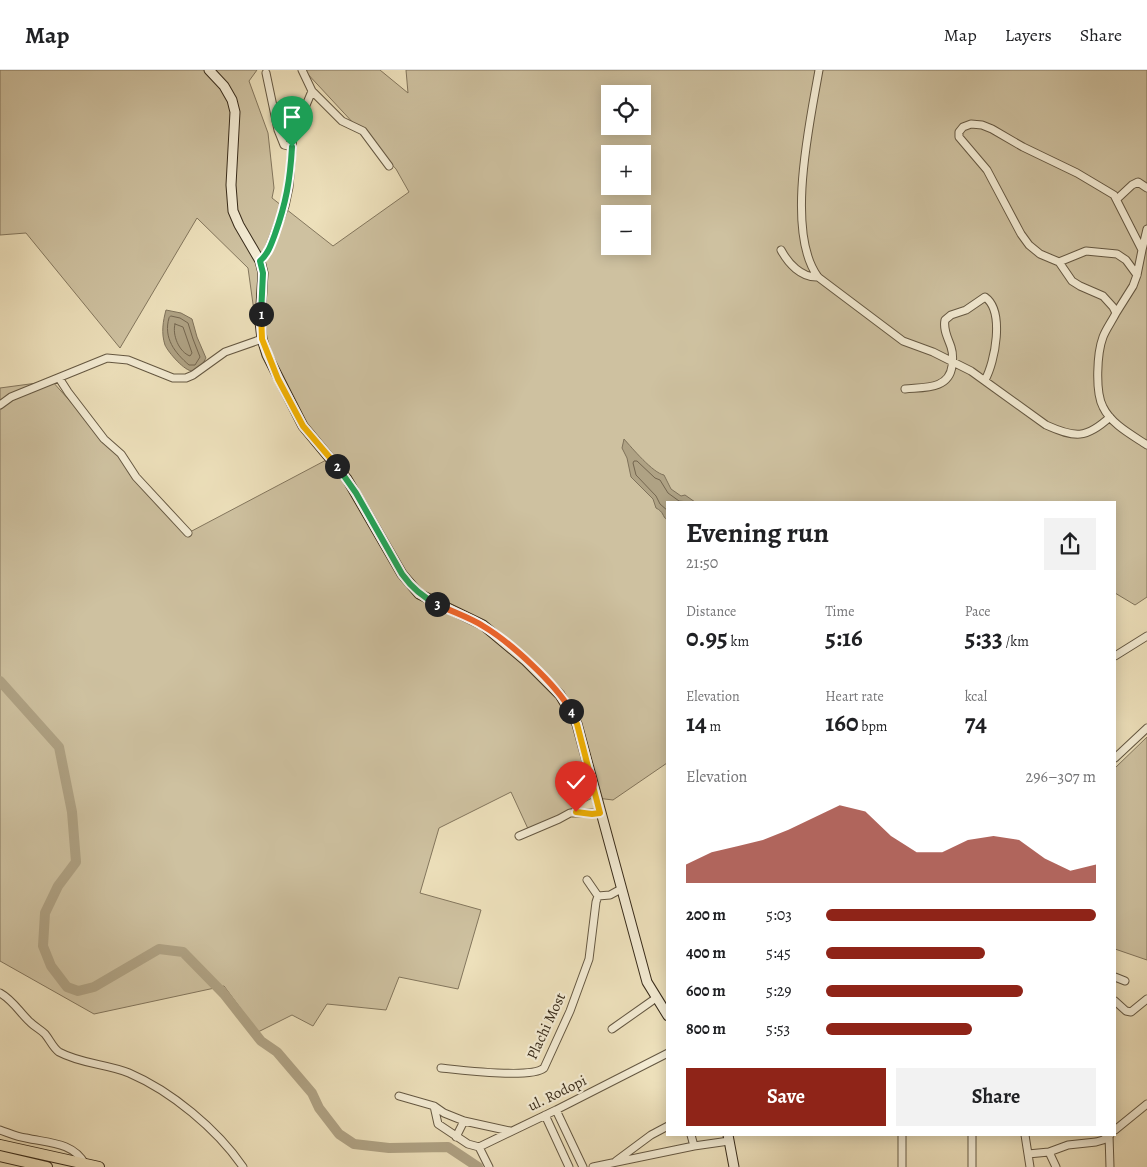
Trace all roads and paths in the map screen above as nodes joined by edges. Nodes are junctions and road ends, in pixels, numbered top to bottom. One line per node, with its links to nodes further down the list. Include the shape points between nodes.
1 (208, 70): 13 (street, via 232,100 235,112 231,185 233,211)
2 (302, 70): 5 (street)
3 (819, 70): 16 (street, via 802,191 806,249)
4 (266, 73): 6 (street, via 278,130 284,145)
5 (312, 92): 6 (street, via 296,127); 7 (street, via 342,122 363,131)
6 (292, 147): 13 (street, via 285,206 268,251)
7 (389, 166)
8 (1147, 188): 9 (street, via 1138,182)
9 (1117, 199): 12 (street); 14 (street, via 1100,186 992,129 971,124 961,129 959,137 987,170 1025,240 1040,254)
10 (1147, 229): 12 (street)
11 (780, 250): 16 (street, via 797,270)
12 (1142, 250): 15 (street)
13 (260, 261): 18 (street, via 263,273)
14 (1059, 262): 15 (street, via 1086,252 1117,254); 17 (street, via 1072,280 1103,296)
15 (1137, 275): 17 (street)
16 (818, 277): 19 (street, via 903,341)
17 (1116, 313): 24 (street, via 1103,336 1099,367 1099,396)
18 (262, 339): 20 (street, via 225,352 186,378 173,378 128,360 107,358); 31 (street, via 278,379 303,426 347,478 411,586 426,599 494,634 560,695 577,724)
19 (952, 362): 21 (street); 21 (street, via 946,320 987,297 996,322 994,353); 22 (street, via 950,376 942,383)
20 (60, 378): 23 (street, via 11,397); 26 (street, via 104,439)
21 (985, 380): 24 (street, via 1032,416 1059,431 1091,432)
22 (905, 389)
23 (0, 405)
24 (1110, 417): 25 (street)
25 (1147, 445)
26 (188, 533)
27 (1147, 636): 28 (street)
28 (1116, 655)
29 (1147, 728): 30 (street)
30 (1116, 757)
31 (600, 813): 32 (street, via 570,813); 34 (street)
32 (519, 836)
33 (587, 880): 35 (street)
34 (621, 889): 35 (street, via 610,895); 39 (street, via 647,982)
35 (598, 896): 45 (street, Plachi Most, via 590,959 544,1068 536,1072 494,1074)
36 (1116, 977): 37 (street)
37 (1125, 980)
38 (0, 994): 74 (street, via 7,997 60,1052 128,1073 180,1103 199,1118)
39 (656, 998): 42 (street); 43 (street)
40 (1147, 999): 41 (street, via 1131,1012)
41 (1116, 1002)
42 (666, 1013)
43 (612, 1029)
44 (666, 1054): 49 (street, ul. Rodopi)
45 (442, 1068)
46 (399, 1096): 48 (street)
47 (1147, 1104): 53 (street)
48 (434, 1106): 51 (street); 62 (street, via 438,1124)
49 (556, 1110): 50 (street, ul. Rodopi); 77 (street)
50 (545, 1115): 55 (street, ul. Rodopi); 76 (street)
51 (464, 1121): 55 (street); 62 (street)
52 (666, 1127): 70 (street)
53 (1116, 1129)
54 (0, 1130): 71 (street, via 73,1150)
55 (510, 1131): 66 (street, ul. Rodopi)
56 (691, 1136): 65 (street)
57 (902, 1136): 80 (street)
58 (972, 1136): 81 (street)
59 (1025, 1136): 68 (street)
60 (1108, 1136): 67 (street, via 1103,1140 1068,1145)
61 (1109, 1136): 84 (street)
62 (456, 1137): 66 (street)
63 (729, 1138): 65 (street); 79 (street)
64 (0, 1145): 71 (main road)
65 (694, 1146): 70 (street)
66 (479, 1147): 75 (street)
67 (1049, 1152): 68 (street); 83 (street)
68 (1028, 1154): 82 (street)
69 (0, 1156): 72 (main road)
70 (615, 1162): 78 (street)
71 (85, 1164): 73 (main road)
72 (47, 1167)
73 (98, 1167)
74 (243, 1167)
75 (489, 1167)
76 (569, 1167)
77 (583, 1167)
78 (593, 1167)
79 (734, 1167)
80 (902, 1167)
81 (972, 1167)
82 (1030, 1167)
83 (1056, 1167)
84 (1110, 1167)

